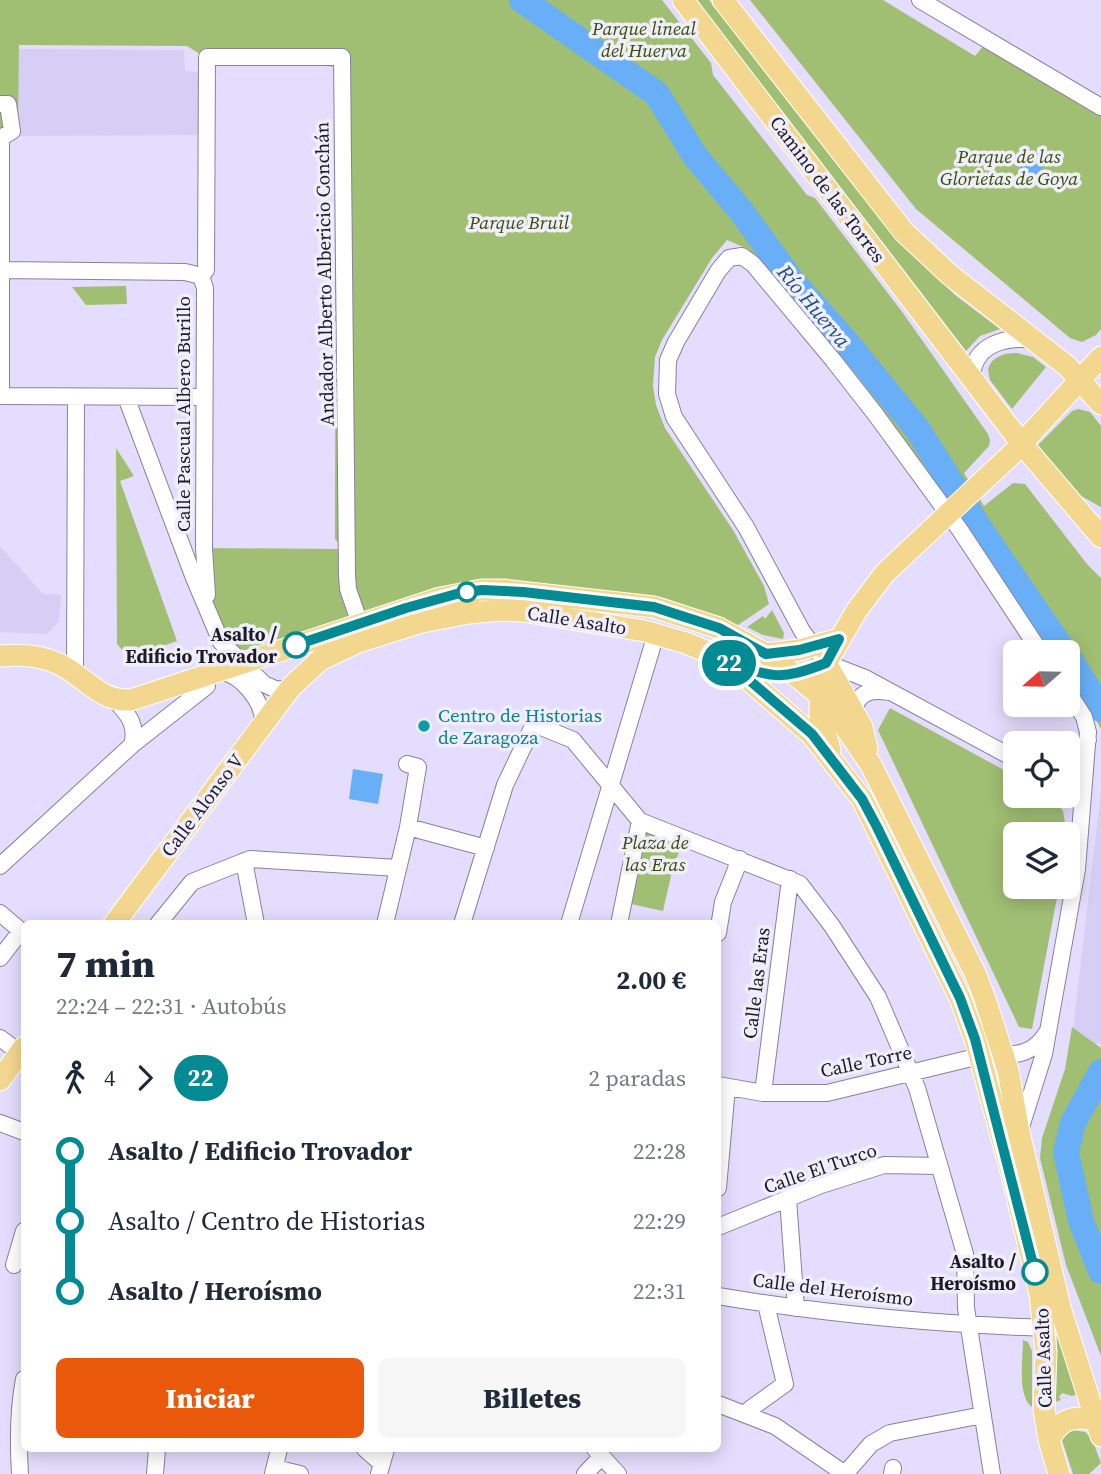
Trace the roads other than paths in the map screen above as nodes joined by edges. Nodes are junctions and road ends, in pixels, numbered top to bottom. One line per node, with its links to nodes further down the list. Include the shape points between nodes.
1 (683, 0): 16 (main road, Camino de las Torres)
2 (723, 0): 5 (main road, Camino de las Torres)
3 (732, 0): 5 (street)
4 (920, 0): 8 (street)
5 (746, 31): 13 (main road, Camino de las Torres, via 904,232 950,275)
6 (207, 57): 11 (street, Calle Pascual Albero Burillo, via 206,270); 30 (street, Andador Alberto Albericio Conchán, via 342,57 348,582)
7 (0, 104): 9 (street, via 8,104 12,131)
8 (1101, 107)
9 (1, 138): 10 (street)
10 (1, 270): 11 (street, via 185,272); 12 (street)
11 (201, 276): 21 (street, Calle Pascual Albero Burillo, via 205,288)
12 (1, 314): 14 (street)
13 (1034, 340): 16 (street, via 1006,340 989,346 976,359); 17 (main road, Camino de las Torres)
14 (1, 357): 18 (street)
15 (1101, 357): 17 (main road, Calle Asalto)
16 (972, 378): 23 (main road, Camino de las Torres)
17 (1080, 380): 22 (main road, Camino de las Torres); 23 (main road, Calle Asalto)
18 (1, 396): 19 (street)
19 (76, 397): 20 (street); 38 (street)
20 (126, 397): 21 (street); 29 (street)
21 (204, 397): 29 (street, Calle Pascual Albero Burillo)
22 (1101, 404)
23 (1022, 444): 24 (main road, Camino de las Torres); 25 (main road, Calle Asalto)
24 (1074, 508): 26 (main road); 27 (main road, Camino de las Torres)
25 (951, 510): 32 (street); 34 (main road, Calle Asalto, via 885,573 839,639); 34 (street, via 753,264 742,256 729,258 671,354 668,401)
26 (1101, 517)
27 (1101, 537)
28 (623, 602): 30 (main road, Calle Asalto, via 482,590 440,598); 31 (street); 33 (main road, Calle Asalto, via 719,628)
29 (207, 605): 37 (street, via 221,642)
30 (360, 624): 37 (main road, Calle Asalto)
31 (651, 636): 36 (main road, Calle Asalto, via 687,643); 41 (main road, Calle Asalto, via 522,611 469,613 422,622 334,651); 55 (street)
32 (1033, 640)
33 (766, 654): 34 (main road); 39 (main road, Calle Asalto)
34 (819, 655): 39 (main road); 42 (street); 43 (main road, Calle Asalto); 45 (main road)
35 (0, 656): 38 (main road, via 35,657)
36 (727, 661): 39 (main road, via 771,676); 52 (main road, Calle Asalto, via 794,717)
37 (241, 663): 40 (main road, Calle Asalto); 41 (street, via 271,689)
38 (75, 674): 44 (main road)
39 (795, 675): 43 (main road, Calle Asalto)
40 (213, 679): 44 (main road, Calle Asalto, via 131,700); 47 (street, via 232,674 257,700); 49 (street)
41 (291, 687): 47 (main road, Calle Alonso V)
42 (891, 692): 45 (street, via 867,692 858,698); 51 (street)
43 (818, 694): 52 (main road, Calle Asalto, via 822,726); 54 (main road, Calle Asalto)
44 (113, 698): 49 (street, via 132,720)
45 (854, 710): 54 (main road)
46 (1080, 712): 48 (street)
47 (263, 723): 67 (main road, Calle Alonso V)
48 (1088, 740): 50 (street); 57 (street)
49 (132, 745): 63 (street)
50 (1080, 748)
51 (1003, 753)
52 (835, 762): 78 (main road, Calle Asalto, via 862,799 882,838 960,998)
53 (407, 764): 59 (street, via 418,767)
54 (871, 765): 81 (main road, Calle Asalto, via 975,973)
55 (611, 786): 58 (street); 60 (street, via 573,740 534,724 505,785); 72 (street)
56 (1080, 801): 57 (street)
57 (1083, 803): 76 (street, via 1077,869)
58 (640, 821): 61 (street); 73 (street)
59 (408, 827): 60 (street); 64 (street)
60 (486, 848): 71 (street)
61 (740, 859): 65 (street); 74 (street)
62 (244, 861): 64 (street, via 278,859); 68 (street, via 192,882); 69 (street)
63 (0, 866)
64 (395, 868): 70 (street)
65 (790, 879): 82 (street, via 800,884 832,926 877,997); 85 (street, Calle las Eras)
66 (0, 913): 75 (street, via 21,932)
67 (117, 920)
68 (161, 920)
69 (255, 920)
70 (386, 920)
71 (463, 920)
72 (570, 920)
73 (620, 920)
74 (720, 920)
75 (0, 958)
76 (1049, 1029): 81 (street, via 1032,1049); 87 (street)
77 (0, 1038): 79 (street)
78 (978, 1047): 81 (street); 82 (street, Calle Torre); 98 (main road, Calle Asalto, via 1032,1259)
79 (21, 1049)
80 (21, 1051): 83 (main road)
81 (1004, 1055): 87 (main road, Calle Asalto)
82 (911, 1073): 85 (street, Calle Torre, via 827,1093); 88 (street)
83 (0, 1080)
84 (722, 1086): 85 (street, Calle Torre); 86 (street)
85 (763, 1093)
86 (721, 1112)
87 (1019, 1132): 96 (main road, Calle Asalto)
88 (939, 1166): 89 (street, Calle El Turco, via 884,1166); 97 (street, via 965,1254)
89 (788, 1199): 90 (street, Calle El Turco); 95 (street)
90 (721, 1226)
91 (21, 1241): 92 (street)
92 (13, 1266)
93 (721, 1296): 94 (street, Calle del Heroísmo)
94 (766, 1304): 95 (street, Calle del Heroísmo); 101 (street, via 785,1384)
95 (796, 1308): 97 (street, Calle del Heroísmo)
96 (1061, 1311): 98 (street); 103 (main road, Calle Asalto)
97 (969, 1326): 98 (street, Calle del Heroísmo); 102 (street)
98 (1044, 1328): 104 (main road, Calle Asalto, via 1044,1410)
99 (21, 1394): 109 (street)
100 (721, 1405): 114 (street, via 775,1426)
101 (750, 1409)
102 (983, 1415): 114 (street, via 890,1433 871,1444); 115 (street)
103 (1099, 1426): 104 (main road, via 1079,1417 1066,1419)
104 (1049, 1440): 116 (main road, Calle Asalto)
105 (157, 1452): 110 (street)
106 (277, 1452): 108 (street)
107 (598, 1453): 112 (street); 113 (street)
108 (274, 1471): 111 (street)
109 (20, 1474)
110 (155, 1474)
111 (300, 1474)
112 (585, 1474)
113 (618, 1474)
114 (845, 1474)
115 (992, 1474)
116 (1059, 1474)

